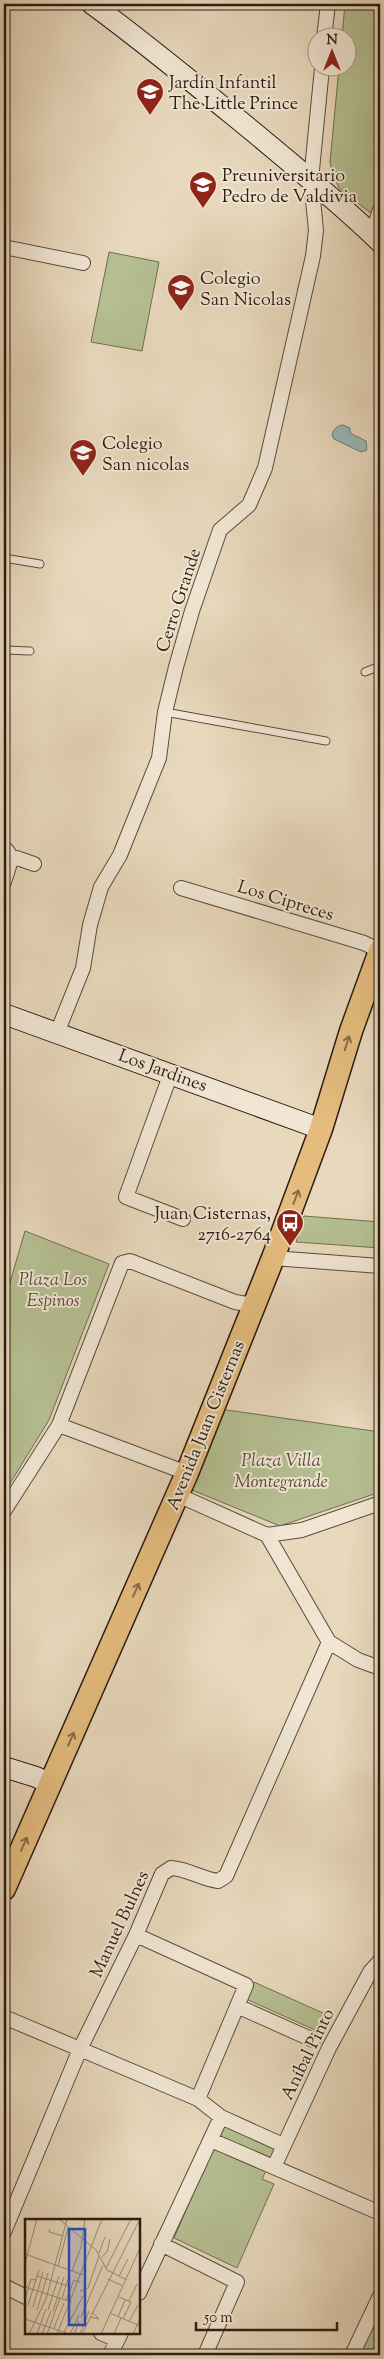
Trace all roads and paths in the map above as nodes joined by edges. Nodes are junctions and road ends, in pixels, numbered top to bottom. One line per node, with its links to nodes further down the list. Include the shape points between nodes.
1 (92, 4): 5 (street, via 147,44)
2 (328, 4): 3 (street)
3 (325, 28)
4 (321, 78): 5 (street, Cerro Grande)
5 (311, 180): 7 (street); 16 (street, Cerro Grande, via 316,230 313,256 265,468 250,504 220,530 192,611)
6 (380, 210): 7 (street)
7 (376, 238)
8 (4, 247): 9 (street)
9 (82, 263)
10 (4, 558): 11 (lane)
11 (40, 564)
12 (4, 650): 13 (lane)
13 (30, 651)
14 (380, 666): 15 (lane)
15 (365, 672)
16 (165, 712): 17 (lane); 25 (street, Cerro Grande, via 159,758 120,855 101,887 83,968)
17 (326, 741)
18 (4, 848): 19 (street, via 8,851)
19 (10, 863): 20 (street, via 17,858); 21 (street)
20 (34, 864)
21 (4, 882)
22 (181, 888): 23 (street, Los Cipreces, via 364,943)
23 (380, 951): 27 (main road, Avenida Juan Cisternas, one-way to 23)
24 (4, 1014): 25 (street, Los Jardines)
25 (57, 1033): 26 (street, Los Jardines)
26 (171, 1073): 27 (street, Los Jardines); 28 (street, via 126,1197)
27 (321, 1129): 29 (main road, Avenida Juan Cisternas, one-way to 27)
28 (183, 1219)
29 (273, 1258): 30 (street); 31 (main road, Avenida Juan Cisternas)
30 (380, 1266)
31 (253, 1305): 32 (street, via 235,1302 130,1261 122,1263); 33 (main road, Avenida Juan Cisternas)
32 (59, 1425): 33 (street); 36 (street)
33 (187, 1472): 34 (main road, Avenida Juan Cisternas)
34 (178, 1495): 37 (street); 41 (main road, Avenida Juan Cisternas, one-way to 34)
35 (380, 1502): 37 (street, via 302,1530)
36 (4, 1511)
37 (267, 1535): 38 (street)
38 (329, 1642): 39 (street, via 358,1660); 43 (street, Manuel Bulnes, via 226,1876 218,1882 179,1868 166,1870)
39 (380, 1668)
40 (4, 1767): 41 (street)
41 (51, 1784): 42 (main road, Avenida Juan Cisternas, one-way to 41)
42 (5, 1884)
43 (136, 1934): 45 (street, via 246,1985); 48 (street, Manuel Bulnes)
44 (380, 1961): 52 (street, Aníbal Pinto, via 370,1972 329,2048)
45 (237, 2006): 47 (street); 49 (street)
46 (4, 2017): 48 (street)
47 (313, 2040)
48 (80, 2049): 49 (street); 55 (street, Manuel Bulnes)
49 (198, 2099): 50 (street)
50 (222, 2117): 51 (street); 52 (street)
51 (211, 2140): 53 (street); 56 (street)
52 (284, 2145): 53 (street, Aníbal Pinto)
53 (274, 2167): 54 (street)
54 (380, 2213)
55 (4, 2232)
56 (161, 2244): 58 (street); 64 (street, via 238,2282)
57 (4, 2286): 59 (street)
58 (140, 2291)
59 (25, 2296)
60 (380, 2296): 65 (street)
61 (106, 2334): 62 (street)
62 (119, 2337): 63 (street)
63 (110, 2355)
64 (205, 2355)
65 (352, 2355)

